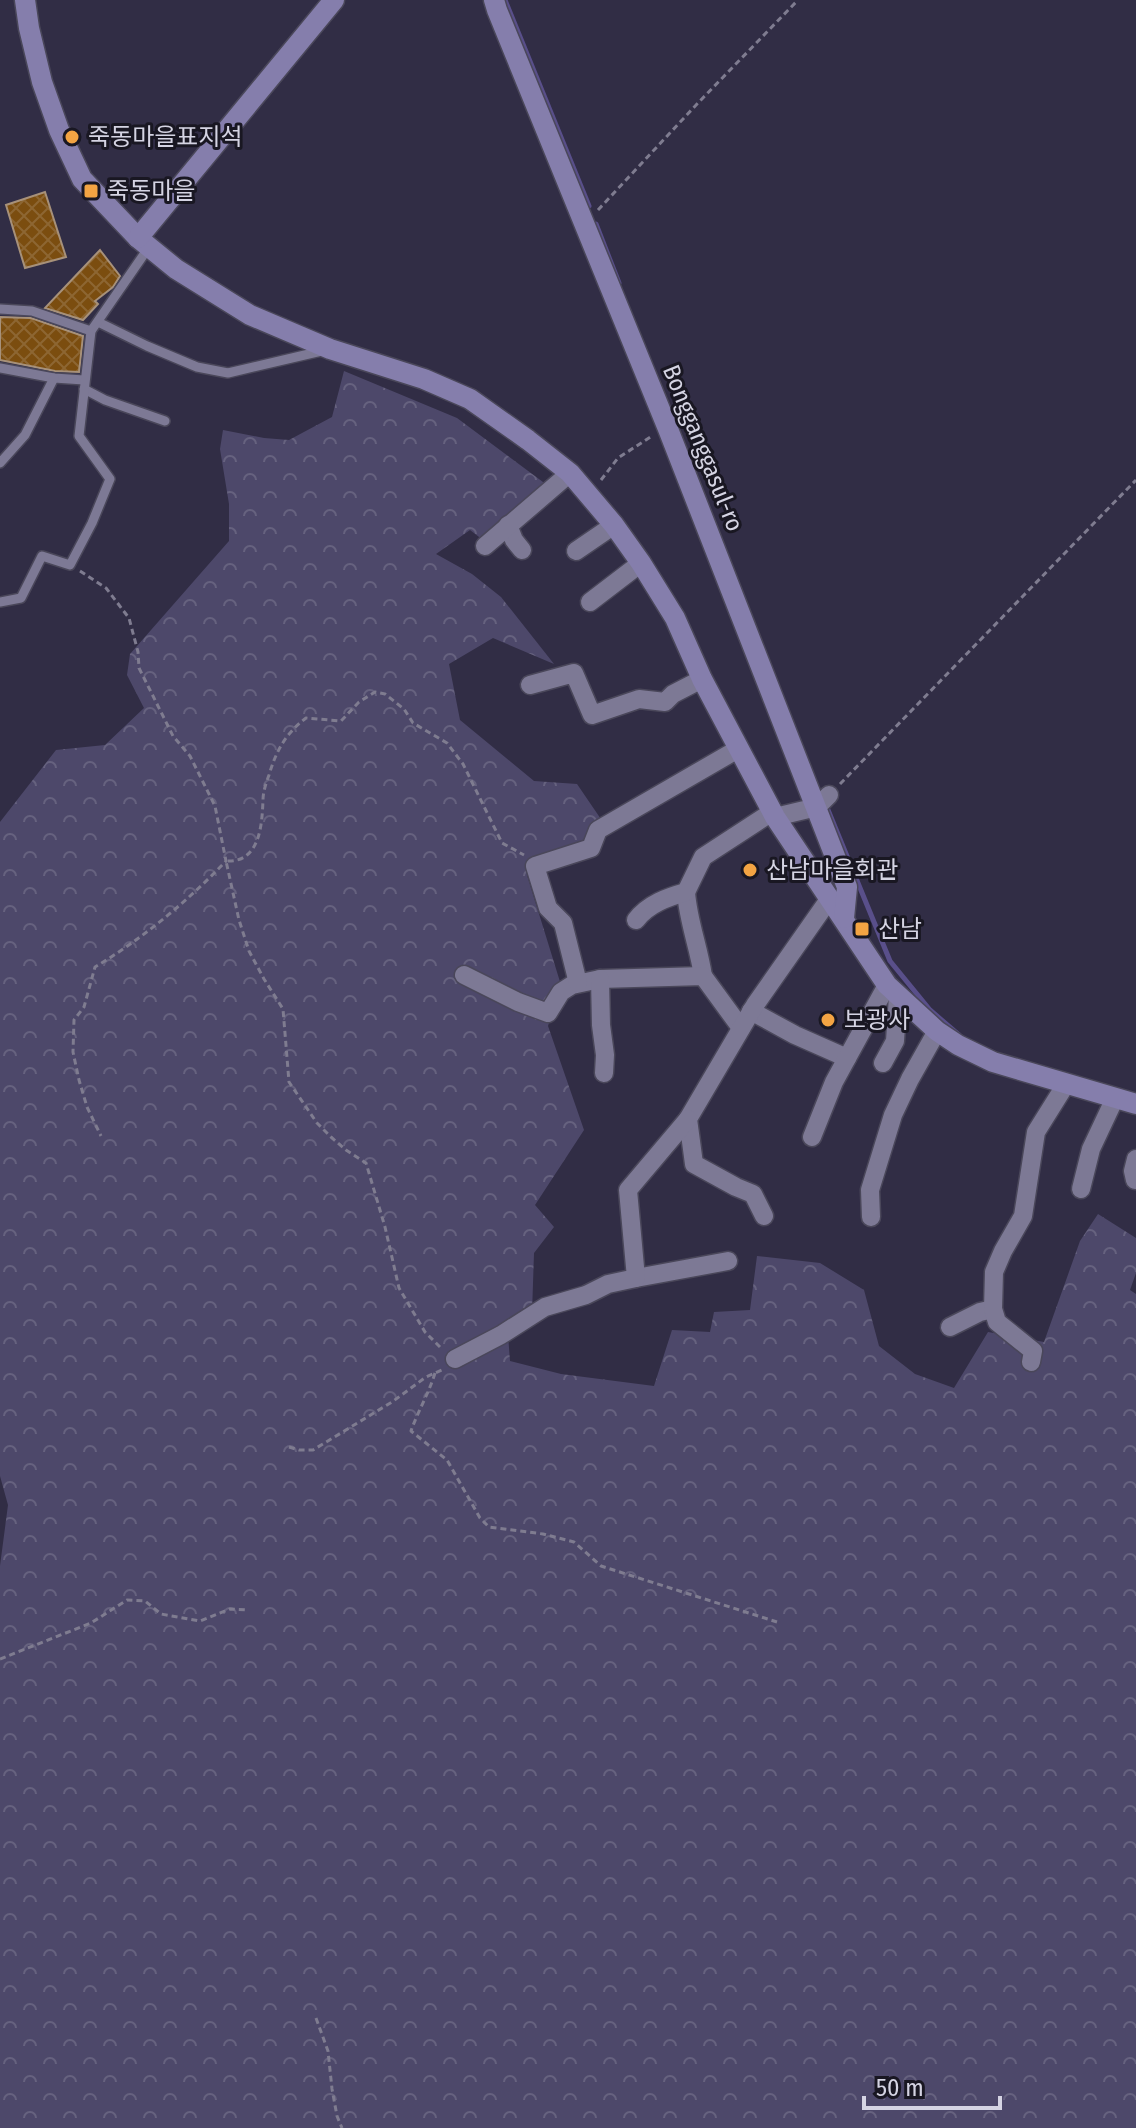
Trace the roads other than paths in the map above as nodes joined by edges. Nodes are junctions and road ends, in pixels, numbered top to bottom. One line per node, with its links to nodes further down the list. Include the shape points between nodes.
1 (25, 0): 4 (street, via 42,82 82,179)
2 (334, 0): 4 (street)
3 (494, 0): 26 (street, Bongganggasul-ro)
4 (144, 243): 6 (lane); 8 (street, via 250,315)
5 (0, 309): 7 (lane, via 32,311)
6 (98, 322): 7 (lane); 8 (lane, via 197,367 228,373)
7 (91, 331): 11 (lane)
8 (330, 349): 14 (street, via 470,399)
9 (0, 368): 10 (lane)
10 (54, 378): 11 (lane); 13 (lane, via 25,435)
11 (84, 385): 12 (lane, via 105,400); 21 (lane, via 79,436 110,479 70,565 42,556 21,598)
12 (165, 421)
13 (0, 463)
14 (570, 473): 15 (street); 16 (street)
15 (508, 525): 17 (street); 18 (street)
16 (614, 525): 19 (street); 20 (street)
17 (485, 546)
18 (522, 550)
19 (576, 551)
20 (641, 563): 22 (street); 23 (street, via 675,618)
21 (0, 602)
22 (590, 602)
23 (702, 679): 24 (street, via 665,702 639,699 592,715 574,673); 25 (street)
24 (530, 685)
25 (738, 749): 27 (street); 35 (street, via 598,830 591,848 535,866 548,908 563,923)
26 (822, 802): 27 (street); 30 (street, Bongganggasul-ro, via 847,887)
27 (774, 814): 28 (street, via 703,857); 29 (street)
28 (686, 892): 31 (street, via 667,898); 33 (street)
29 (830, 898): 30 (street); 37 (street)
30 (844, 918): 36 (street)
31 (636, 920)
32 (464, 975): 35 (street, via 548,1013 561,992)
33 (703, 976): 34 (street); 38 (street)
34 (600, 979): 35 (street); 42 (street)
35 (575, 984)
36 (893, 990): 39 (street); 40 (street); 41 (street, via 895,1041)
37 (751, 1011): 38 (street); 40 (street)
38 (741, 1028): 46 (street)
39 (937, 1031): 43 (street, via 993,1062); 52 (street, via 893,1115 870,1190)
40 (847, 1058): 47 (street)
41 (883, 1063)
42 (604, 1073)
43 (1066, 1084): 44 (street); 55 (street, via 1036,1132 1029,1223 1003,1251 994,1272)
44 (1115, 1098): 45 (street); 50 (street, via 1091,1149)
45 (1136, 1104)
46 (688, 1119): 51 (street, via 694,1164 753,1194); 54 (street, via 628,1190)
47 (812, 1137)
48 (1136, 1159): 49 (street)
49 (1135, 1180)
50 (1081, 1189)
51 (764, 1216)
52 (871, 1217)
53 (728, 1261): 54 (street)
54 (636, 1278): 57 (street, via 545,1307)
55 (993, 1309): 56 (street); 58 (street, via 997,1322 1033,1351)
56 (950, 1327)
57 (455, 1359)
58 (1031, 1362)

